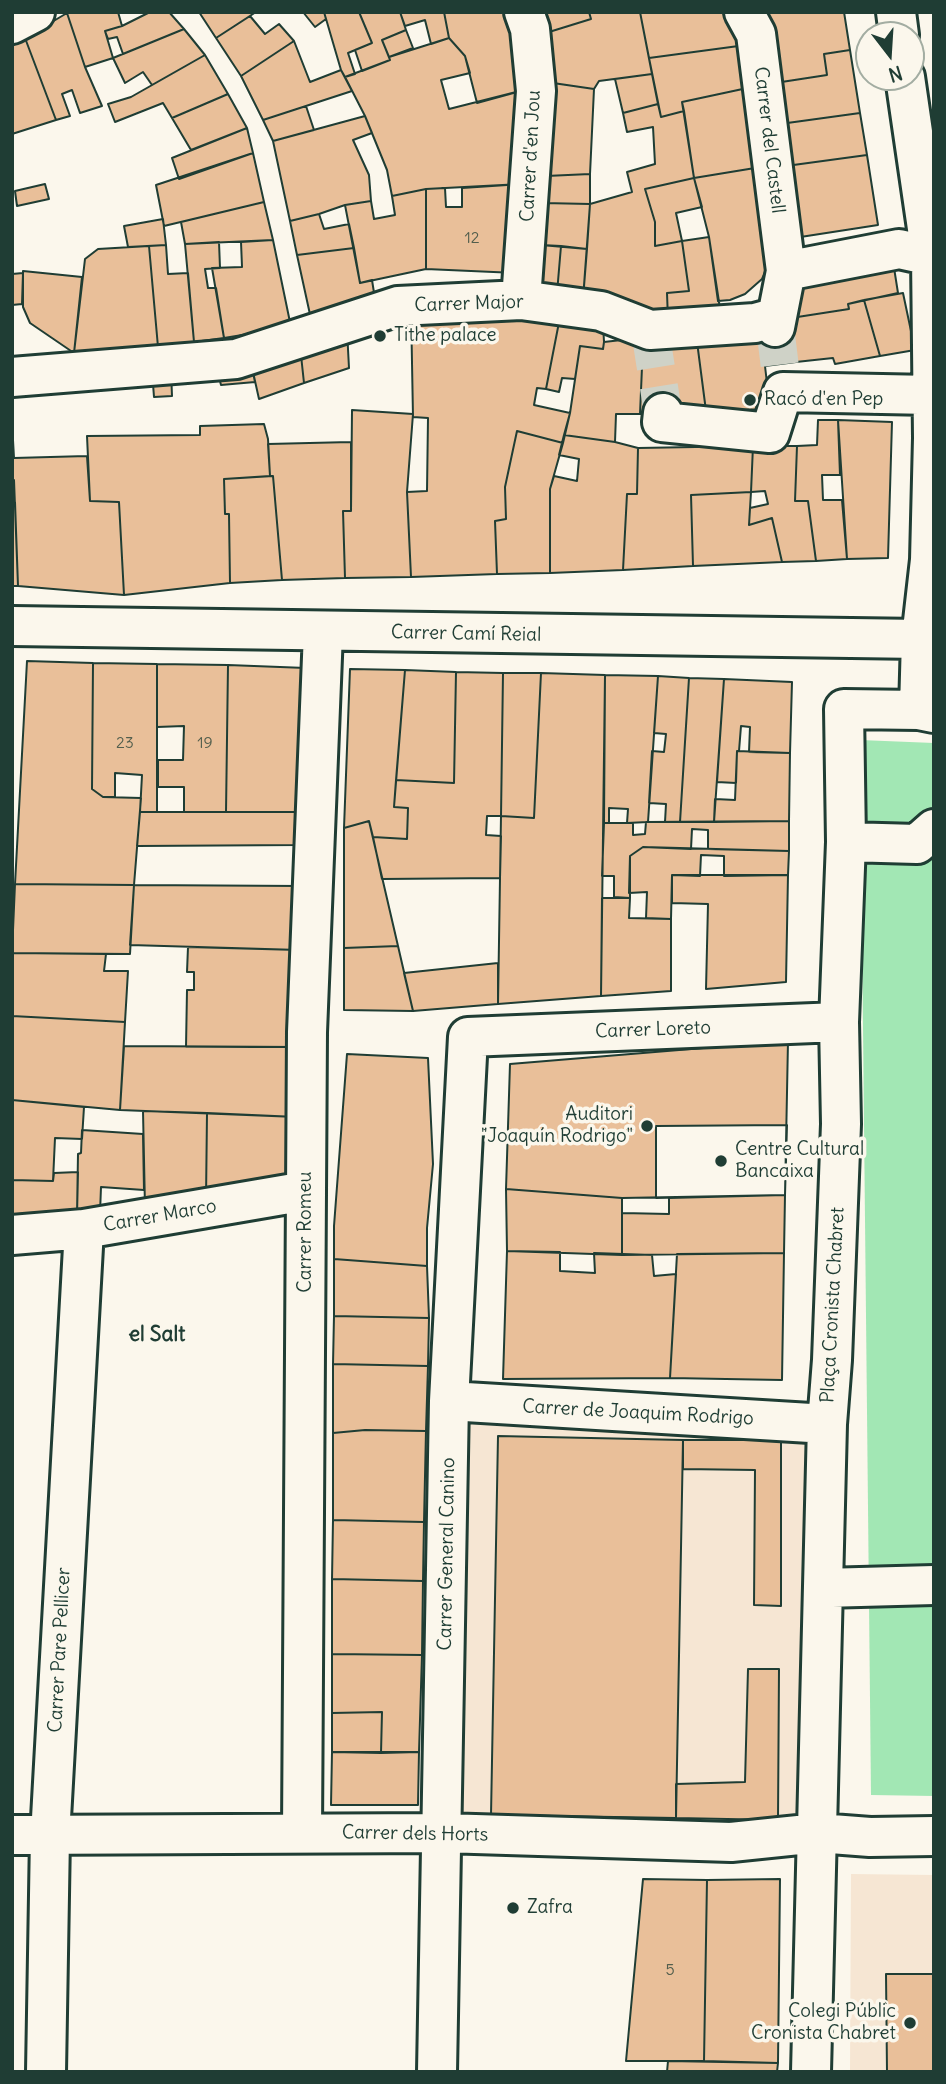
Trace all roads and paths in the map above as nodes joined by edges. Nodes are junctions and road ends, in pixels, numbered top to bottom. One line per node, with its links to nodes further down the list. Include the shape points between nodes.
1 (35, 12): 4 (street)
2 (524, 12): 8 (street, Carrer d'en Jou, via 536,91)
3 (744, 12): 7 (street, Carrer del Castell, via 756,34)
4 (12, 24)
5 (907, 91): 6 (street)
6 (932, 249): 7 (street, via 899,249); 10 (street)
7 (786, 271): 8 (street, Carrer Major, via 776,322 650,330 601,311)
8 (521, 300): 9 (street, Carrer Major, via 398,306 236,359)
9 (12, 377)
10 (931, 395): 11 (street, via 783,392 770,433 662,422); 12 (street)
11 (663, 412)
12 (933, 438): 15 (street, via 930,560)
13 (12, 626): 14 (street, Carrer Camí Reial)
14 (323, 632): 15 (street, Carrer Camí Reial); 21 (street, Carrer Romeu, via 307,1032)
15 (921, 639): 16 (street)
16 (926, 711): 18 (street, Plaça Cronista Chabret, via 844,709)
17 (934, 829): 18 (street, via 917,844)
18 (846, 842): 19 (street, Plaça Cronista Chabret)
19 (839, 1022): 20 (street, Carrer Loreto); 25 (street, Plaça Cronista Chabret, via 841,1124)
20 (468, 1037): 24 (street, Carrer General Canino)
21 (306, 1191): 22 (street, Carrer Marco); 28 (street, Carrer Romeu)
22 (84, 1229): 23 (street, Carrer Marco); 32 (street, Carrer Pare Pellicer)
23 (12, 1235)
24 (449, 1401): 25 (street, Carrer de Joaquim Rodrigo); 29 (street, Carrer General Canino)
25 (827, 1424): 27 (street, Plaça Cronista Chabret)
26 (934, 1585): 27 (street)
27 (823, 1588): 30 (street, Plaça Cronista Chabret)
28 (302, 1833): 29 (street, Carrer dels Horts); 32 (street, Carrer dels Horts)
29 (443, 1833): 30 (street, Carrer dels Horts, via 731,1842); 35 (street, Carrer General Canino)
30 (818, 1833): 33 (street); 36 (street, Plaça Cronista Chabret)
31 (12, 1835): 32 (street, Carrer dels Horts)
32 (50, 1836): 34 (street, Carrer Pare Pellicer)
33 (934, 1836)
34 (46, 2072)
35 (437, 2072)
36 (811, 2072)

